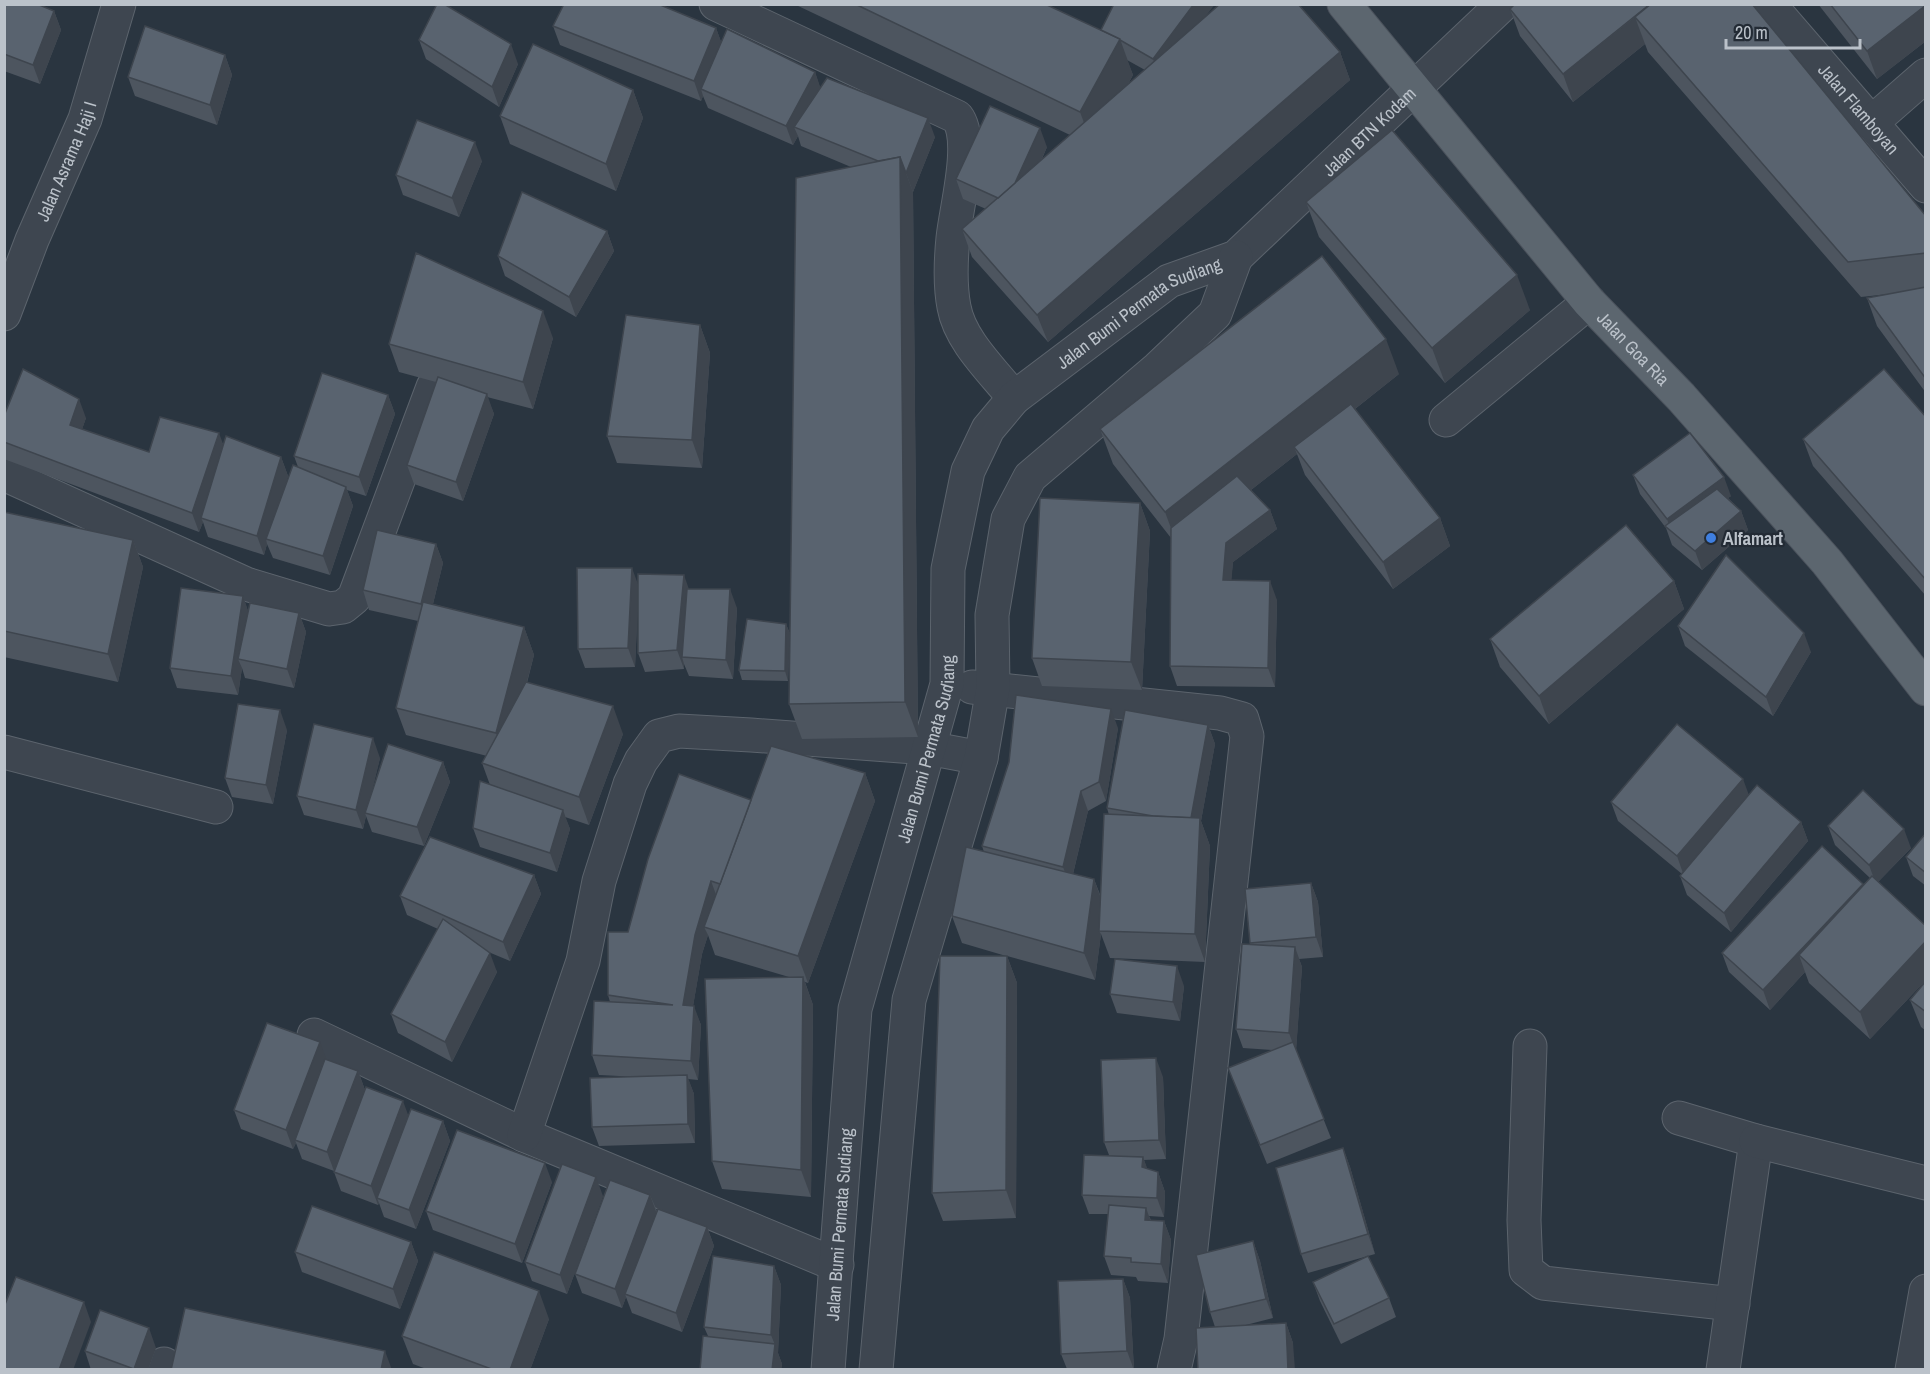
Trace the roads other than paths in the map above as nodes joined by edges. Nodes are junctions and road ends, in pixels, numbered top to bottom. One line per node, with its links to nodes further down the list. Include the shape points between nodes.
1 (119, 4): 12 (street, Jalan Asrama Haji I, via 85,119)
2 (716, 4): 14 (street, via 957,117 965,144 953,240 954,306 962,332)
3 (1344, 4): 7 (main road, Jalan Goa Ria)
4 (1503, 4): 7 (street, Jalan BTN Kodam)
5 (1769, 4): 8 (street, Jalan Flamboyan)
6 (1926, 75): 8 (street)
7 (1416, 89): 10 (street, Jalan BTN Kodam); 11 (main road, Jalan Goa Ria)
8 (1871, 123): 9 (street, Jalan Flamboyan)
9 (1926, 186)
10 (1236, 257): 14 (street, Jalan Bumi Permata Sudiang, via 1169,281); 18 (street, Jalan Bumi Permata Sudiang, via 1215,314 1030,477 1008,519 992,615)
11 (1589, 302): 15 (street); 19 (main road, Jalan Goa Ria, via 1681,398 1827,562)
12 (4, 314)
13 (433, 387): 16 (street, via 354,598 344,607 329,609 246,584)
14 (1014, 398): 17 (street, Jalan Bumi Permata Sudiang, via 988,429 968,471 948,569)
15 (1446, 420)
16 (4, 474)
17 (947, 684): 18 (street); 20 (street, Jalan Bumi Permata Sudiang)
18 (993, 688): 22 (street, Jalan Bumi Permata Sudiang); 37 (street, via 1220,713 1242,719 1247,736 1181,1339)
19 (1926, 689)
20 (928, 748): 22 (street); 24 (street, Jalan Bumi Permata Sudiang); 29 (street, via 680,731 659,736 630,784 600,881 583,961)
21 (4, 752): 23 (street)
22 (981, 758): 25 (street, Jalan Bumi Permata Sudiang)
23 (216, 807)
24 (904, 836): 25 (street); 32 (street, Jalan Bumi Permata Sudiang, via 855,1009)
25 (955, 847): 36 (street, Jalan Bumi Permata Sudiang, via 909,1000)
26 (314, 1035): 29 (street)
27 (1530, 1046): 34 (street, via 1526,1270 1543,1283)
28 (1679, 1118): 30 (street)
29 (524, 1135): 32 (street)
30 (1756, 1141): 31 (street); 34 (street)
31 (1926, 1183)
32 (837, 1265): 35 (street, Jalan Bumi Permata Sudiang)
33 (1926, 1291): 39 (street)
34 (1733, 1304): 38 (street)
35 (828, 1370)
36 (876, 1370)
37 (1173, 1370)
38 (1723, 1370)
39 (1912, 1370)

